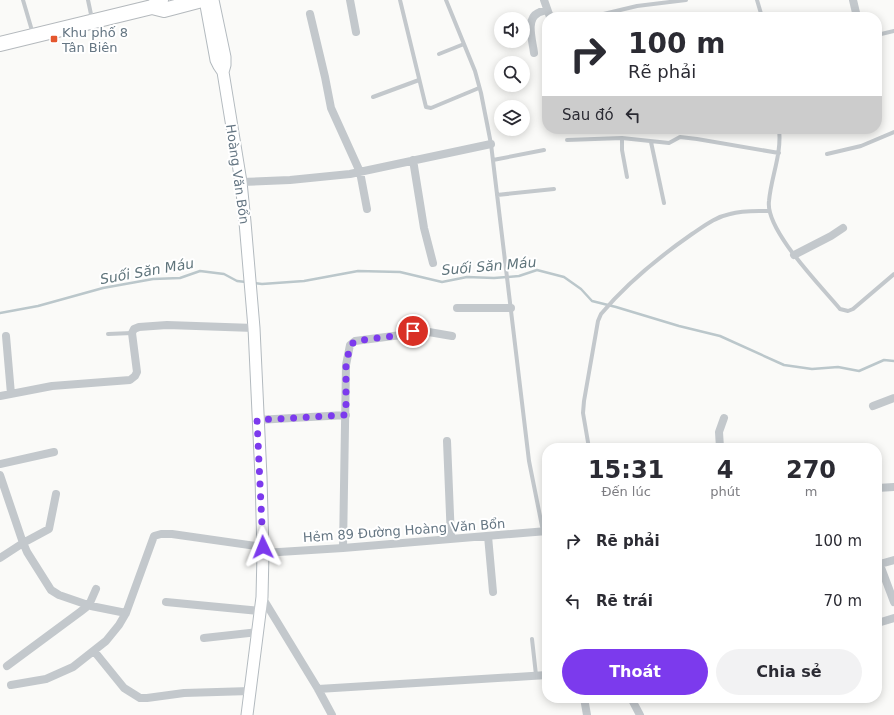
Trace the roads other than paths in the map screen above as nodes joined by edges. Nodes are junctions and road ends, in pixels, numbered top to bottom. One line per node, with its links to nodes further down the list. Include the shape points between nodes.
1 (23, 0): 25 (lane)
2 (88, 0): 21 (lane)
3 (200, 0): 13 (highway, via 164,10); 30 (main road, Hoàng Văn Bổn, via 216,60)
4 (213, 0): 30 (main road, Hoàng Văn Bổn, via 225,57)
5 (350, 0): 23 (street)
6 (400, 0): 31 (lane)
7 (446, 0): 27 (lane)
8 (544, 0): 14 (street)
9 (686, 0): 12 (lane)
10 (757, 0): 16 (lane)
11 (853, 0): 17 (street)
12 (658, 2): 15 (lane)
13 (148, 5): 21 (highway)
14 (549, 12)
15 (612, 12)
16 (761, 12)
17 (857, 12)
18 (542, 13): 20 (street)
19 (310, 14): 45 (street, via 331,108)
20 (532, 18): 28 (street, via 530,24)
21 (93, 22): 25 (highway)
22 (894, 31): 24 (lane)
23 (356, 32)
24 (882, 34)
25 (34, 36): 26 (highway)
26 (0, 44)
27 (464, 44): 29 (lane); 32 (lane)
28 (534, 53)
29 (439, 54)
30 (223, 72): 47 (main road, Hoàng Văn Bổn)
31 (419, 80): 32 (lane, via 428,108); 33 (lane)
32 (479, 88): 39 (lane)
33 (373, 97)
34 (894, 132): 42 (lane, via 861,146)
35 (779, 134): 41 (lane)
36 (622, 138): 37 (lane); 38 (lane); 46 (lane)
37 (567, 140)
38 (651, 142): 41 (lane, via 669,143 680,137); 50 (lane)
39 (491, 144): 43 (street); 44 (lane)
40 (544, 150): 44 (lane)
41 (779, 153): 52 (lane, via 768,203)
42 (827, 154)
43 (413, 160): 45 (street); 55 (street, via 424,228)
44 (493, 160): 49 (lane)
45 (360, 172): 47 (street, via 290,180); 51 (street)
46 (627, 177)
47 (240, 182): 59 (main road, Hoàng Văn Bổn)
48 (554, 189): 49 (lane)
49 (497, 195): 58 (lane)
50 (664, 203)
51 (368, 209)
52 (769, 211): 54 (lane, via 773,224); 72 (lane, via 744,211 715,219 649,266 604,310 598,321 584,401 583,413)
53 (843, 228): 54 (street)
54 (794, 255): 56 (lane, via 840,309 848,311)
55 (433, 263)
56 (894, 274)
57 (457, 308): 58 (street)
58 (511, 308): 80 (lane, via 529,461)
59 (254, 328): 60 (street, via 167,325 139,327); 70 (main road, Hoàng Văn Bổn)
60 (132, 332): 61 (lane); 64 (street, via 137,372 130,380 52,386)
61 (108, 334)
62 (6, 336): 64 (street)
63 (452, 336): 68 (street, via 413,331 355,341 350,346 346,365)
64 (11, 394): 65 (street)
65 (0, 396)
66 (894, 398): 67 (street)
67 (873, 406)
68 (346, 415): 70 (street); 85 (street)
69 (724, 418): 73 (street, via 719,432)
70 (257, 420): 86 (main road, Hoàng Văn Bổn)
71 (447, 441): 83 (street)
72 (588, 443)
73 (720, 443)
74 (54, 452): 75 (street)
75 (0, 464)
76 (0, 475): 84 (street)
77 (894, 487): 78 (street)
78 (882, 488)
79 (56, 494): 84 (street, via 49,529)
80 (542, 518)
81 (542, 531): 82 (street, Hẻm 89 Đường Hoàng Văn Bổn)
82 (488, 536): 83 (street, Hẻm 89 Đường Hoàng Văn Bổn); 92 (street)
83 (451, 539): 85 (street, Hẻm 89 Đường Hoàng Văn Bổn)
84 (23, 543): 87 (street); 96 (street, via 51,590)
85 (343, 548): 86 (street, Hẻm 89 Đường Hoàng Văn Bổn)
86 (263, 550): 93 (main road, Hoàng Văn Bổn); 98 (street, Hẻm 89 Đường Hoàng Văn Bổn, via 172,534 154,536)
87 (0, 558)
88 (894, 560): 89 (street)
89 (882, 561)
90 (882, 569): 95 (street)
91 (96, 589): 96 (street)
92 (493, 592)
93 (262, 596): 97 (main road, Hoàng Văn Bổn); 109 (street)
94 (166, 602): 97 (street)
95 (894, 602)
96 (89, 605): 98 (street); 105 (street)
97 (260, 611): 101 (main road, Hoàng Văn Bổn)
98 (126, 613): 104 (street, via 106,641)
99 (894, 618): 100 (street)
100 (882, 622)
101 (258, 632): 102 (street); 110 (main road, Hoàng Văn Bổn)
102 (204, 638)
103 (532, 639): 106 (lane)
104 (94, 651): 108 (street, via 73,668 46,679); 110 (street, via 124,688 140,698 184,693)
105 (7, 666)
106 (536, 675): 107 (street); 109 (street)
107 (542, 675)
108 (11, 685)
109 (318, 689): 114 (street)
110 (250, 692): 113 (main road, Hoàng Văn Bổn)
111 (585, 703): 115 (street)
112 (634, 703): 116 (street)
113 (247, 715)
114 (332, 715)
115 (587, 715)
116 (640, 715)

